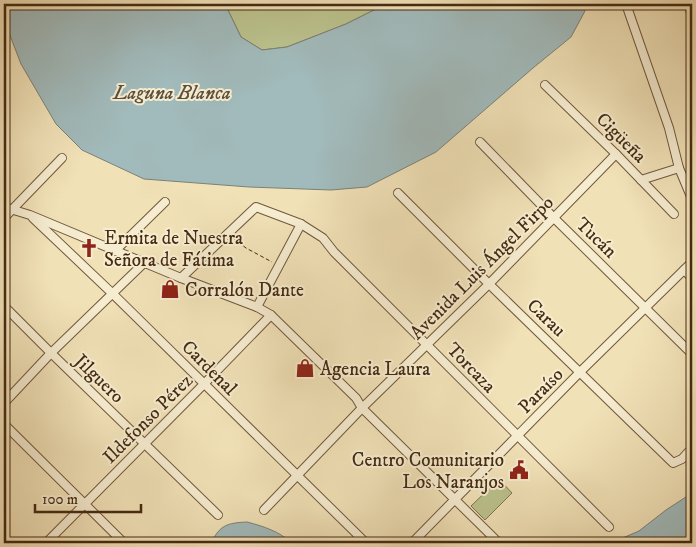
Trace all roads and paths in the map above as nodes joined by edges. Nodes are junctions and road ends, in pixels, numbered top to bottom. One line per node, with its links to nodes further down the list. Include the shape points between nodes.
1 (626, 4): 6 (street, via 669,128)
2 (545, 85): 4 (street, Cigüeña)
3 (480, 142): 16 (street, Tucán)
4 (616, 154): 7 (street, Cigüeña); 16 (street, Avenida Luis Ángel Firpo)
5 (62, 158): 12 (street)
6 (679, 168): 7 (street); 9 (street)
7 (641, 180): 14 (street, Cigüeña)
8 (398, 193): 26 (street, Carau)
9 (692, 199)
10 (165, 202): 19 (street)
11 (4, 207): 12 (street)
12 (12, 209): 13 (street); 15 (street)
13 (30, 214): 19 (street); 27 (street, Cardenal)
14 (674, 214)
15 (4, 218)
16 (554, 218): 26 (street, Avenida Luis Ángel Firpo); 30 (street, Tucán)
17 (301, 224): 18 (street, Torcaza, via 256,207); 22 (street); 32 (street, Torcaza, via 323,238)
18 (228, 234): 22 (path, via 246,248); 24 (street)
19 (115, 251): 21 (street)
20 (692, 262): 23 (street, Paraíso)
21 (144, 263): 24 (street); 27 (street)
22 (280, 265): 29 (street)
23 (684, 270): 25 (street); 30 (street, Paraíso)
24 (181, 278): 29 (street)
25 (692, 278)
26 (489, 284): 32 (street, Avenida Luis Ángel Firpo); 35 (street, Carau)
27 (113, 294): 33 (street); 36 (street, Cardenal)
28 (4, 306): 33 (street, Jilguero)
29 (257, 307): 31 (street)
30 (646, 308): 34 (street, Tucán); 35 (street, Paraíso)
31 (271, 315): 36 (street, Ildefonso Pérez); 38 (street, via 356,398)
32 (427, 344): 38 (street, Avenida Luis Ángel Firpo); 40 (street, Torcaza)
33 (51, 353): 37 (street); 41 (street, Jilguero)
34 (692, 354)
35 (580, 372): 40 (street, Paraíso); 42 (street, Carau, via 673,463)
36 (204, 384): 41 (street, Ildefonso Pérez); 43 (street, Cardenal)
37 (4, 403)
38 (362, 408): 43 (street, Avenida Luis Ángel Firpo); 44 (street)
39 (4, 424): 45 (street)
40 (517, 436): 44 (street, Paraíso); 48 (street, Torcaza)
41 (145, 444): 45 (street, Ildefonso Pérez); 47 (street, Jilguero)
42 (692, 448)
43 (298, 475): 46 (street, Avenida Luis Ángel Firpo); 51 (street, Cardenal)
44 (454, 500): 52 (street, Paraíso); 53 (street)
45 (85, 503): 49 (street, Ildefonso Pérez); 50 (street)
46 (264, 510)
47 (218, 515)
48 (610, 527)
49 (46, 543)
50 (124, 543)
51 (366, 543)
52 (412, 543)
53 (499, 543)

